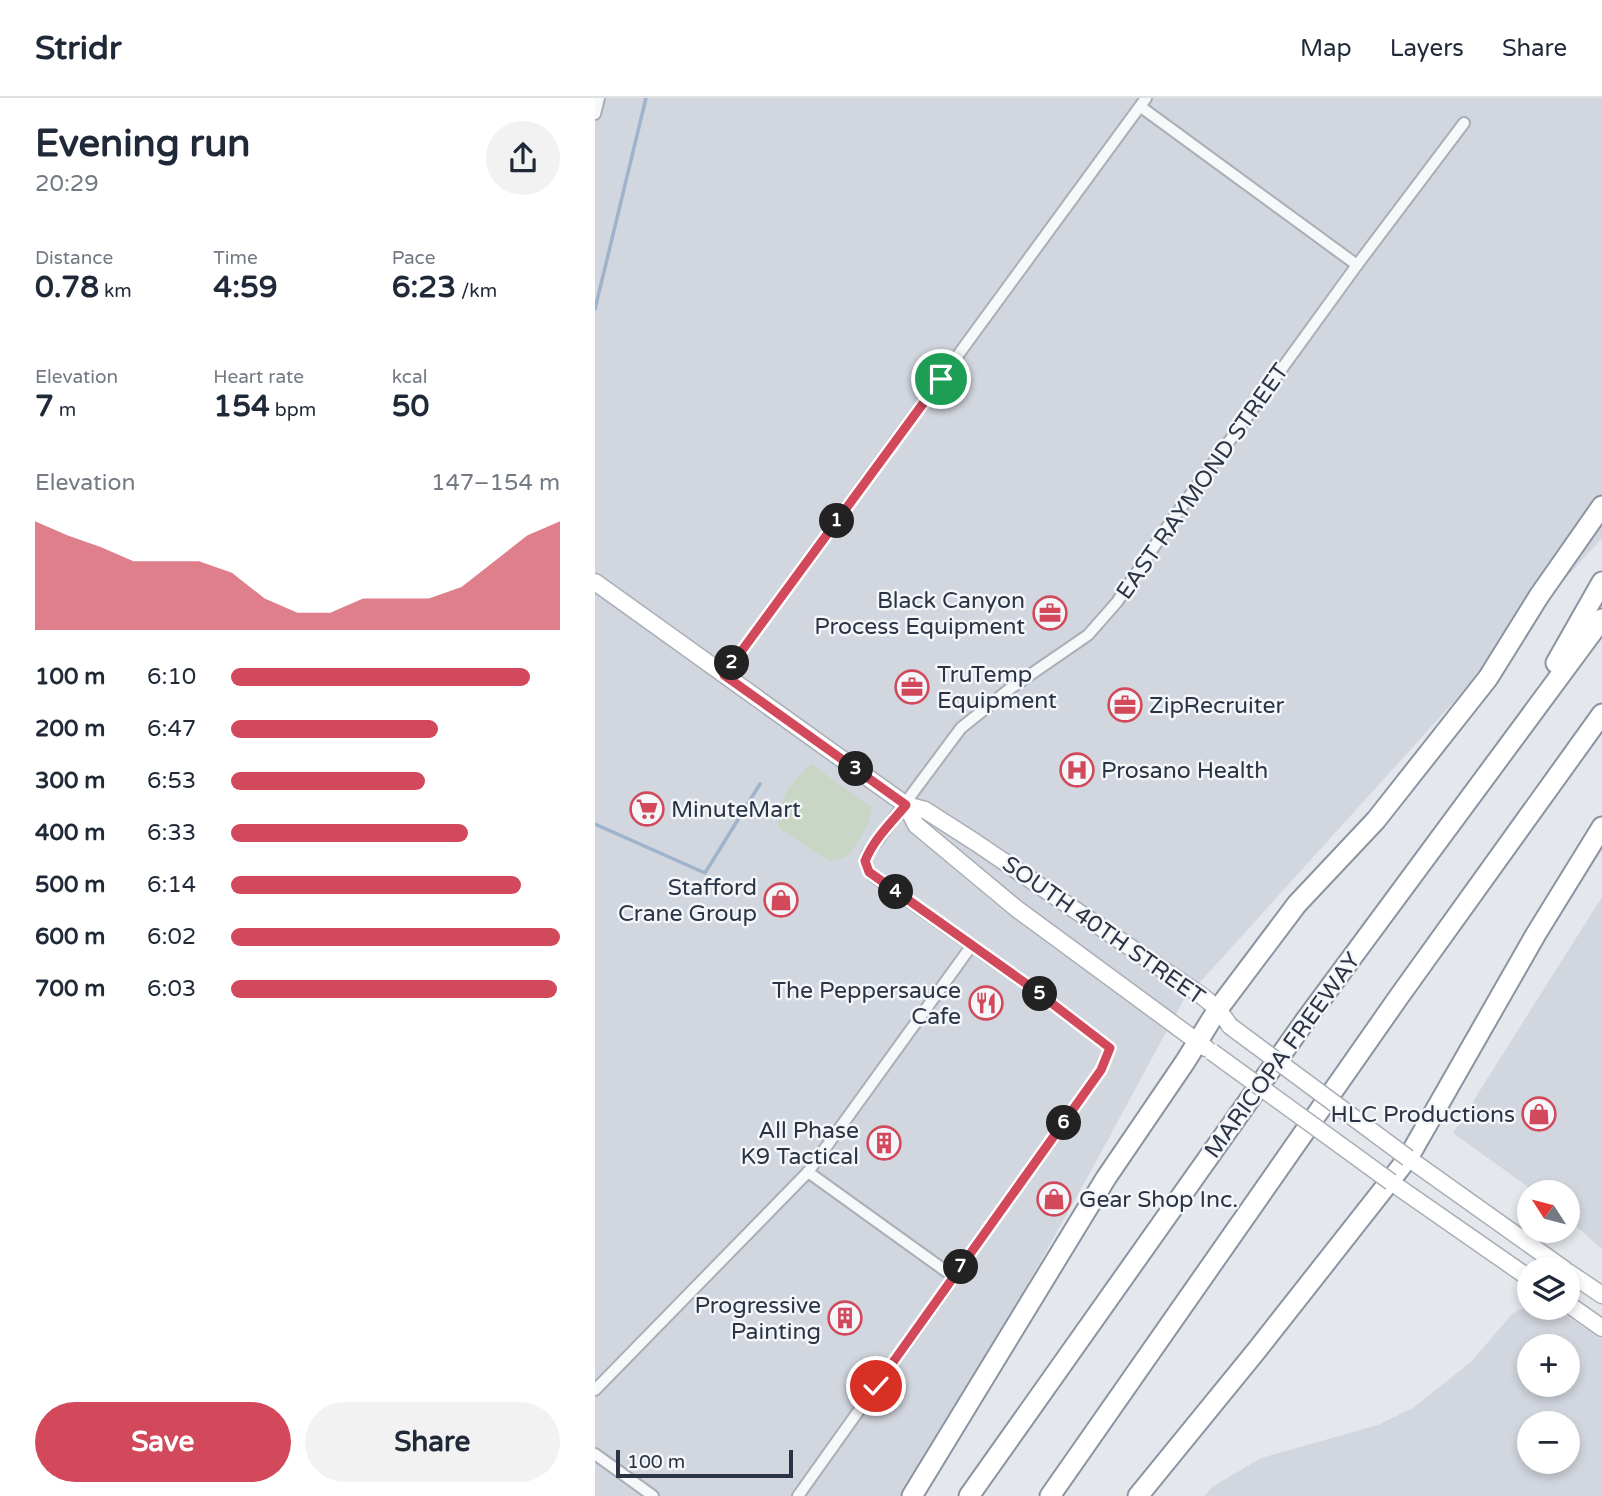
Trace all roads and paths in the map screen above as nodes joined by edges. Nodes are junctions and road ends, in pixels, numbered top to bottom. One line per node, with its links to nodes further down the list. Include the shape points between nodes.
1 (599, 98): 3 (street)
2 (1144, 103): 5 (street); 10 (street)
3 (595, 114)
4 (1464, 123): 5 (street, EAST RAYMOND STREET)
5 (1357, 265): 13 (street, EAST RAYMOND STREET, via 1109,611 1088,635 961,728)
6 (1602, 506): 16 (highway, via 1488,678 1376,820 1297,904)
7 (595, 582): 10 (main road, SOUTH 40TH STREET)
8 (1602, 582): 12 (highway)
9 (1602, 619): 12 (highway, MARICOPA FREEWAY)
10 (724, 675): 13 (main road, SOUTH 40TH STREET)
11 (1602, 715): 34 (highway)
12 (1505, 749): 33 (highway, MARICOPA FREEWAY, via 1305,1021)
13 (906, 805): 15 (street, via 875,842 865,861 869,872); 16 (main road, SOUTH 40TH STREET, via 925,810 975,842); 17 (main road, SOUTH 40TH STREET, via 916,825 1017,909)
14 (1602, 827): 18 (highway)
15 (972, 945): 19 (street); 23 (street, via 1110,1048 1101,1070)
16 (1217, 1009): 17 (highway); 18 (main road, SOUTH 40TH STREET, bridge, via 1230,1026)
17 (1204, 1047): 20 (main road, SOUTH 40TH STREET, bridge); 32 (highway, via 1185,1062 1090,1204)
18 (1408, 1158): 20 (highway); 21 (main road, SOUTH 40TH STREET)
19 (808, 1172): 23 (street); 28 (street)
20 (1391, 1182): 22 (main road, SOUTH 40TH STREET); 35 (highway)
21 (1547, 1257)
22 (1517, 1270)
23 (954, 1277): 31 (street)
24 (1580, 1280): 25 (main road)
25 (1602, 1295)
26 (1580, 1312): 27 (main road)
27 (1602, 1328)
28 (595, 1390)
29 (595, 1454): 30 (street)
30 (653, 1496)
31 (798, 1496)
32 (912, 1496)
33 (969, 1496)
34 (1049, 1496)
35 (1138, 1496)

